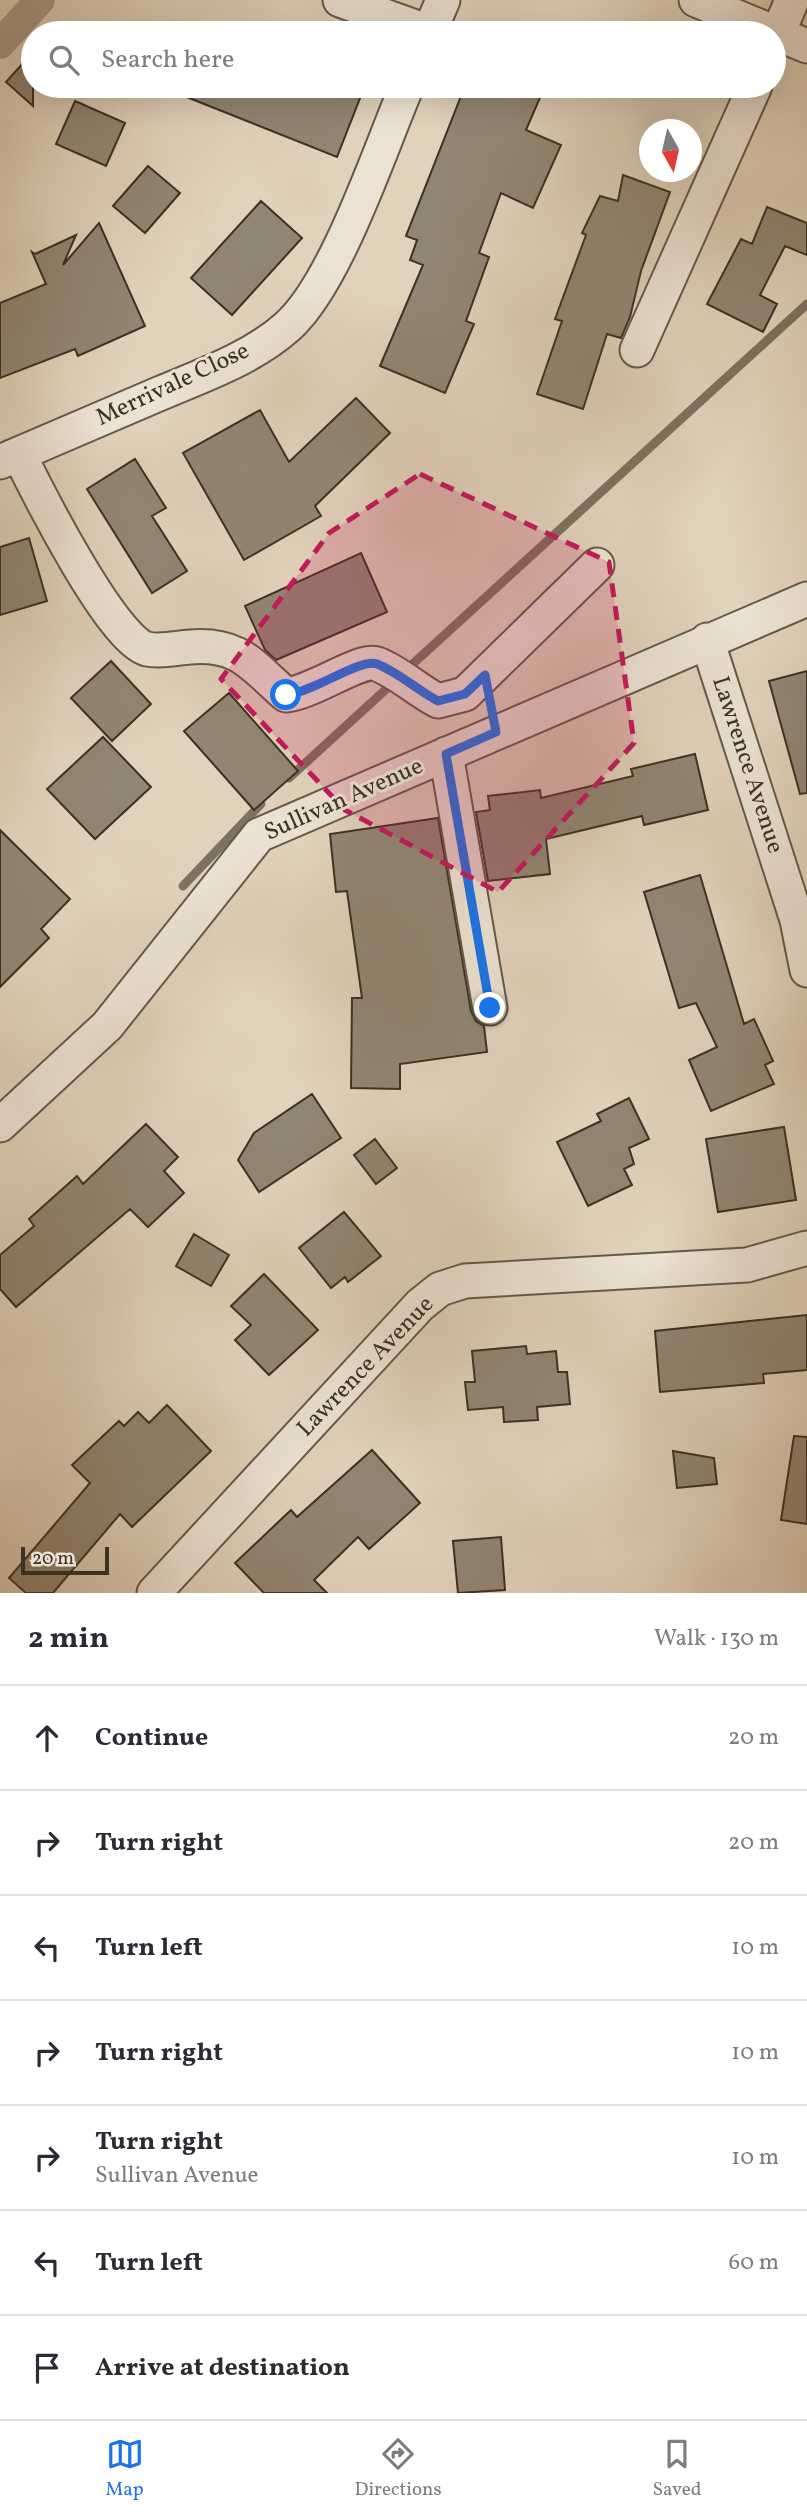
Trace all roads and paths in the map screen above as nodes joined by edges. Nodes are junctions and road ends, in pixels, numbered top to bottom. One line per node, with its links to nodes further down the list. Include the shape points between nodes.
1 (340, 0): 5 (street)
2 (443, 0): 6 (street)
3 (696, 0): 7 (street)
4 (792, 0): 8 (street)
5 (397, 21)
6 (434, 21)
7 (742, 21)
8 (786, 41)
9 (402, 98): 12 (street, Merrivale Close, via 338,250 312,297 288,326 215,370)
10 (750, 98): 11 (street)
11 (637, 350)
12 (10, 458): 16 (street, via 38,493 116,625 145,649 225,647 249,660 286,695 303,693 360,664 374,663 438,701 465,694)
13 (597, 565): 16 (street)
14 (807, 599): 15 (street, Sullivan Avenue)
15 (707, 640): 17 (street, Sullivan Avenue); 19 (street, Lawrence Avenue, via 797,920)
16 (485, 675): 17 (street)
17 (496, 732): 18 (street, Sullivan Avenue)
18 (446, 754): 20 (street); 21 (street, Sullivan Avenue, via 259,835 107,1026)
19 (807, 970)
20 (490, 1008)
21 (0, 1125)
22 (807, 1248): 23 (street, Lawrence Avenue, via 747,1265 465,1281 440,1289)
23 (153, 1593)

